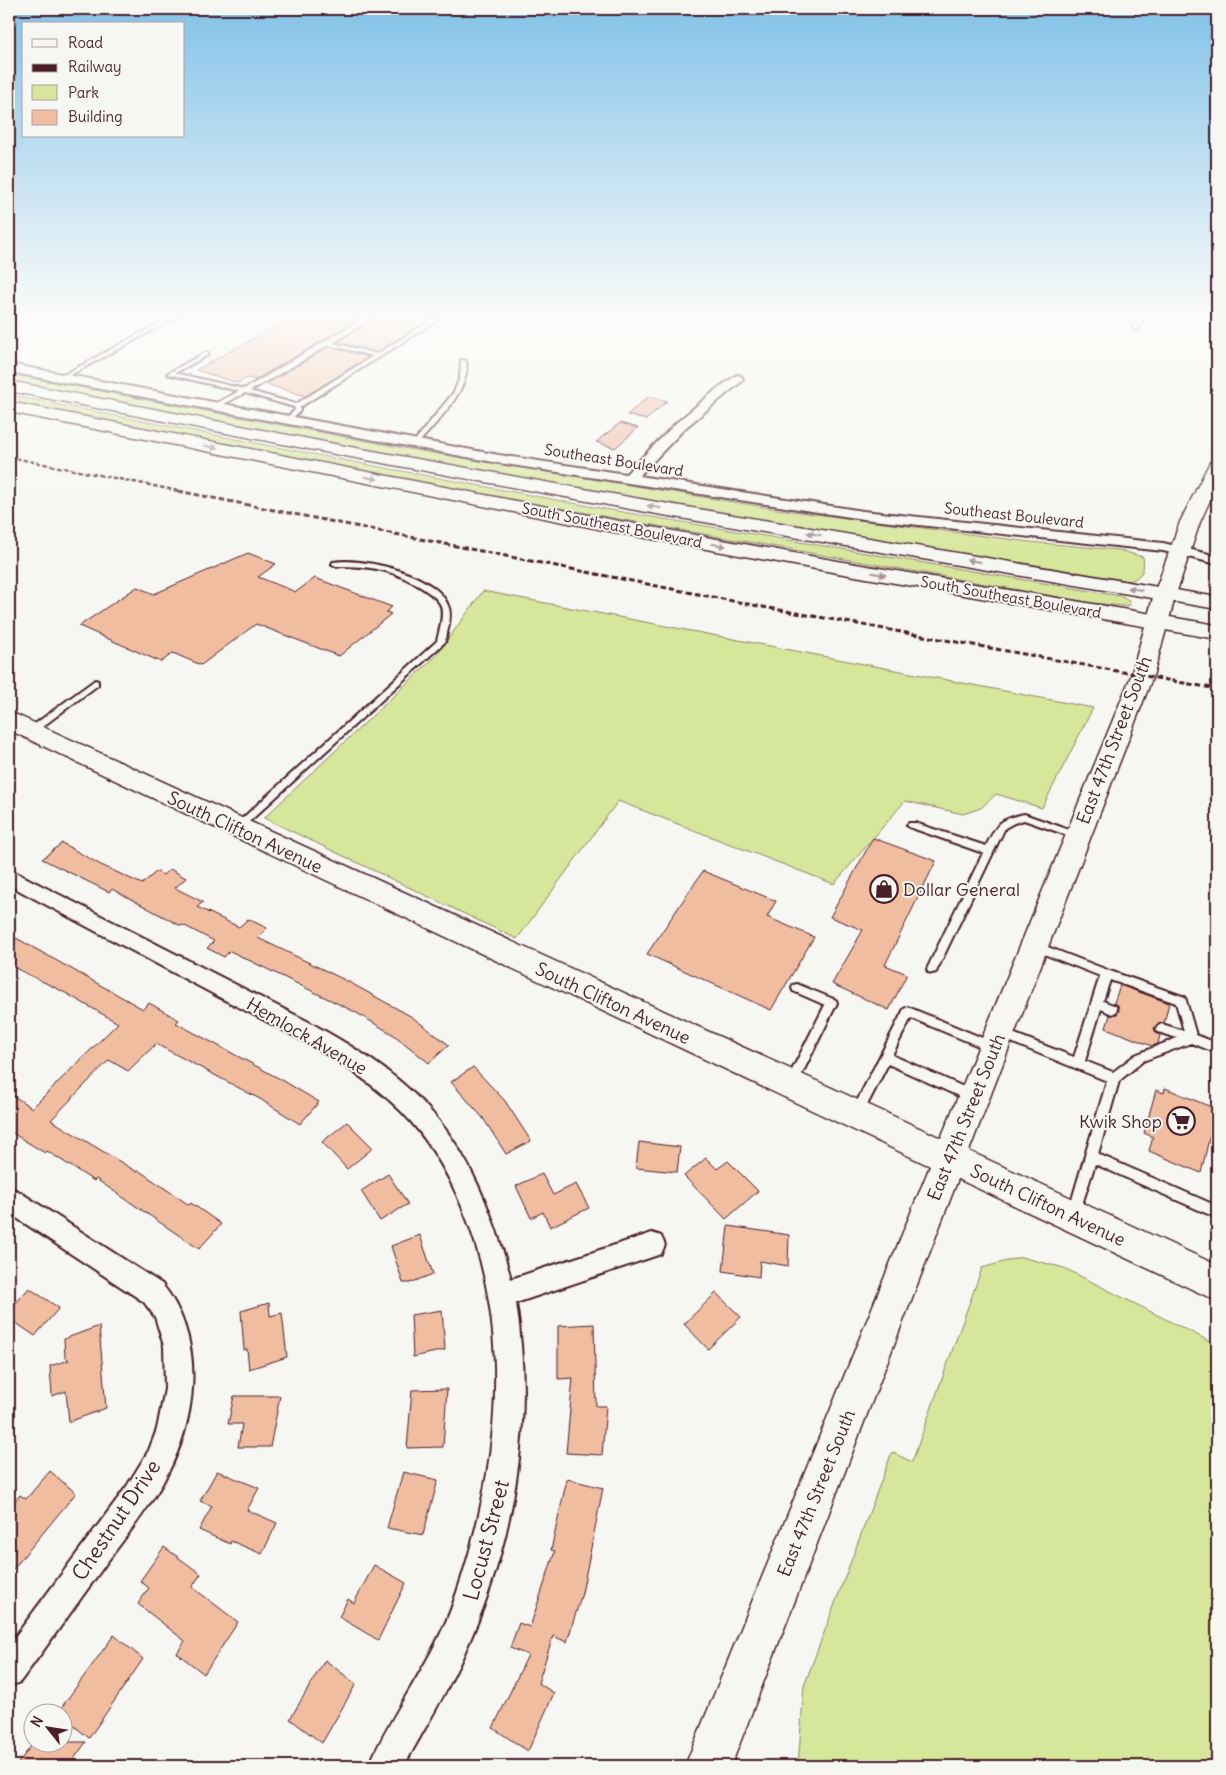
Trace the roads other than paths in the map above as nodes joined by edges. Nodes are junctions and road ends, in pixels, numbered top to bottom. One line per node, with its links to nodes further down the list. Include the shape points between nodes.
1 (65, 397): 19 (main road, South Southeast Boulevard, one-way to 1, via 657,508)
2 (165, 397): 8 (street, Southeast Boulevard)
3 (231, 397): 8 (lane)
4 (262, 397): 9 (lane)
5 (312, 397): 9 (lane)
6 (453, 397): 12 (lane)
7 (715, 397): 14 (street, via 675,430)
8 (215, 406): 11 (street, Southeast Boulevard)
9 (297, 406): 11 (lane, via 298,410)
10 (9, 407): 19 (main road, South Southeast Boulevard, one-way to 19, via 619,527)
11 (287, 420): 12 (street, Southeast Boulevard)
12 (415, 444): 14 (street, Southeast Boulevard)
13 (1217, 466): 15 (main road, East 47th Street South, via 1191,518)
14 (630, 478): 15 (street, Southeast Boulevard, via 862,514 1163,547)
15 (1179, 552): 16 (street, Southeast Boulevard); 19 (main road, East 47th Street South)
16 (1217, 560)
17 (336, 564): 24 (lane, via 385,567 437,594 445,607 445,627 440,642)
18 (1217, 603): 19 (main road, South Southeast Boulevard)
19 (1161, 608): 20 (main road, South Southeast Boulevard); 25 (main road, East 47th Street South, via 1142,676)
20 (1217, 632)
21 (95, 683): 22 (lane)
22 (20, 726): 24 (main road, South Clifton Avenue)
23 (912, 825): 26 (lane)
24 (237, 828): 41 (main road, South Clifton Avenue)
25 (1078, 836): 26 (lane, via 1024,817 1001,826); 28 (main road, East 47th Street South)
26 (989, 851): 29 (lane)
27 (9, 876): 51 (street, Hemlock Avenue, via 297,1027 349,1057 388,1085 427,1124 460,1173 485,1230)
28 (1034, 946): 30 (lane); 36 (main road, East 47th Street South)
29 (932, 969)
30 (1106, 974): 32 (lane); 35 (lane, via 1181,1000)
31 (797, 988): 41 (lane, via 832,1004)
32 (1098, 1003): 33 (lane); 39 (lane)
33 (1112, 1009)
34 (1162, 1029): 35 (lane)
35 (1191, 1038): 37 (lane); 40 (lane, via 1139,1058)
36 (997, 1040): 38 (lane, via 908,1012); 39 (lane); 42 (main road, East 47th Street South)
37 (1217, 1048)
38 (885, 1057): 42 (lane); 43 (lane)
39 (1078, 1064): 40 (lane)
40 (1114, 1078): 44 (lane)
41 (790, 1085): 43 (main road, South Clifton Avenue)
42 (974, 1098): 45 (main road, East 47th Street South)
43 (856, 1115): 45 (main road, South Clifton Avenue)
44 (1091, 1157): 47 (lane); 48 (lane)
45 (950, 1159): 48 (main road, South Clifton Avenue); 53 (main road, East 47th Street South)
46 (9, 1199): 52 (street, Chestnut Drive, via 153,1293 173,1322 180,1364 176,1404 165,1447 141,1492)
47 (1217, 1212)
48 (1073, 1216): 50 (main road, South Clifton Avenue)
49 (652, 1245): 51 (street)
50 (1217, 1283)
51 (502, 1295): 54 (street, Locust Street, via 511,1404 503,1481 495,1521 478,1580 454,1640)
52 (9, 1671)
53 (716, 1760)
54 (386, 1766)

